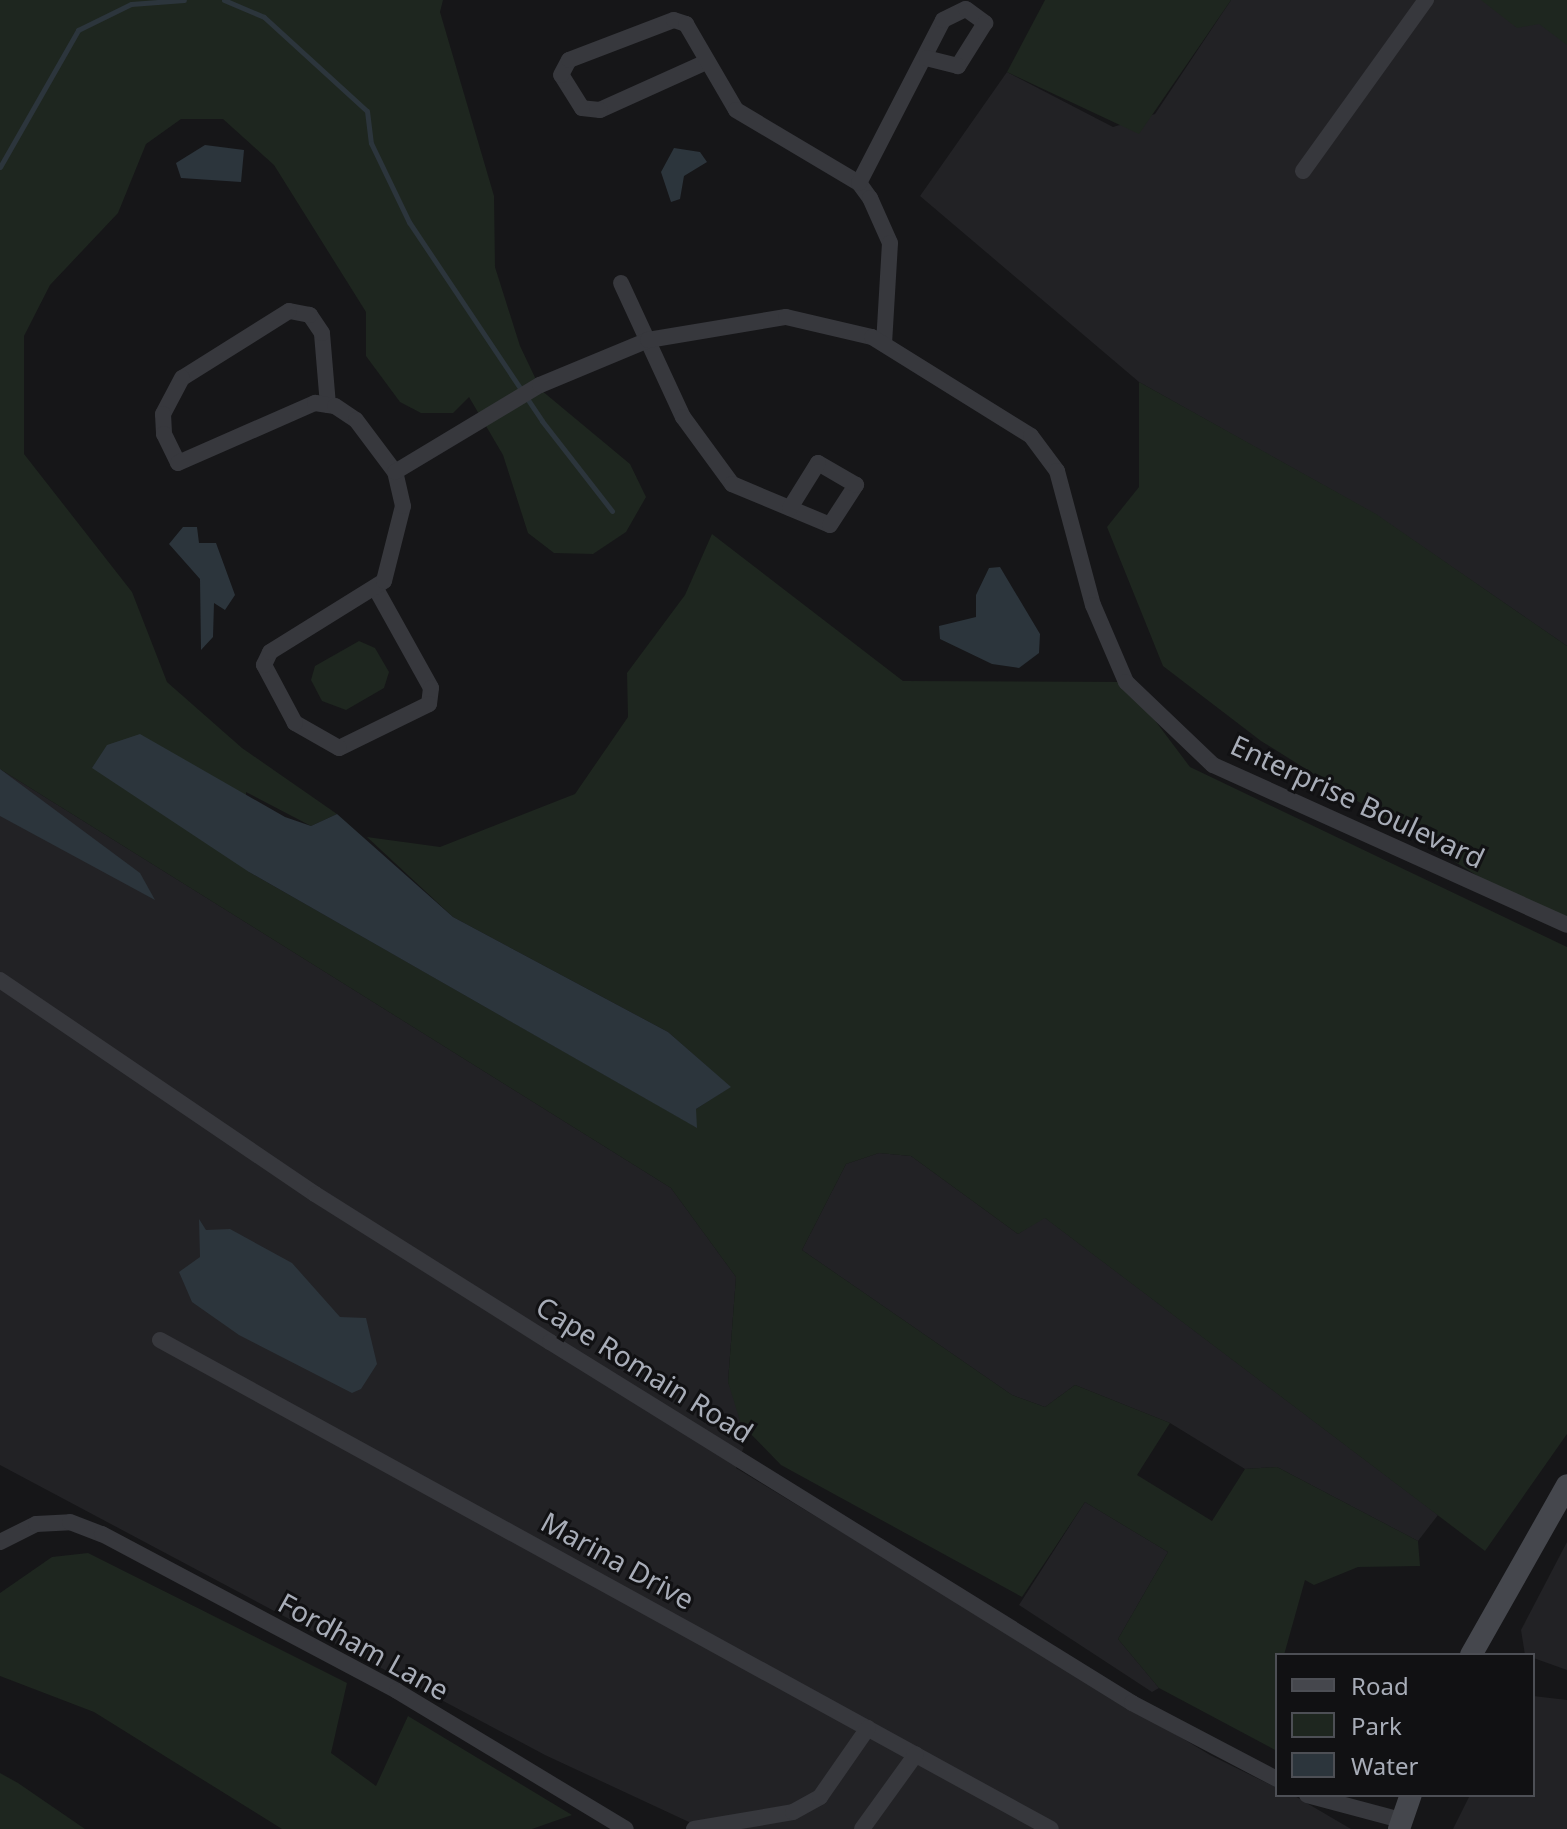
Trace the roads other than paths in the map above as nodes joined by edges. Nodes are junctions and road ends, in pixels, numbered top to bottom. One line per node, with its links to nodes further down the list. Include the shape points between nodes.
1 (1426, 0): 4 (street)
2 (927, 58): 5 (street)
3 (704, 63): 3 (street, via 686,24 674,20 569,60 561,75 582,108 600,110); 5 (street, via 736,110 769,136)
4 (1303, 171)
5 (859, 183): 8 (street, via 890,243)
6 (621, 283): 7 (street)
7 (648, 340): 8 (street, Enterprise Boulevard, via 786,317); 10 (street, Enterprise Boulevard, via 540,385); 11 (street, via 683,417 732,484)
8 (884, 344): 13 (street, Enterprise Boulevard, via 1031,436 1057,471 1093,605 1126,682 1213,765)
9 (328, 405): 9 (street, via 315,403 178,463 164,434 163,414 182,378 289,311 310,315 322,333); 10 (street, via 356,420)
10 (395, 472): 12 (street, via 403,506)
11 (790, 508)
12 (376, 589): 12 (street, via 270,652 264,665 295,723 339,748 429,704 431,688)
13 (1567, 925)
14 (0, 980): 21 (street, Cape Romain Road, via 315,1194 550,1342 1132,1703)
15 (160, 1340): 19 (street, Marina Drive)
16 (1567, 1485): 18 (main road)
17 (0, 1542): 25 (street, Fordham Lane, via 36,1524 70,1522 397,1691)
18 (1472, 1653)
19 (868, 1728): 20 (street, Marina Drive); 26 (street, via 820,1797 793,1812)
20 (916, 1754): 27 (street); 28 (street, Marina Drive)
21 (1275, 1778)
22 (1313, 1797): 24 (street)
23 (1410, 1797): 24 (main road)
24 (1400, 1825)
25 (626, 1829)
26 (694, 1829)
27 (862, 1829)
28 (1051, 1829)

